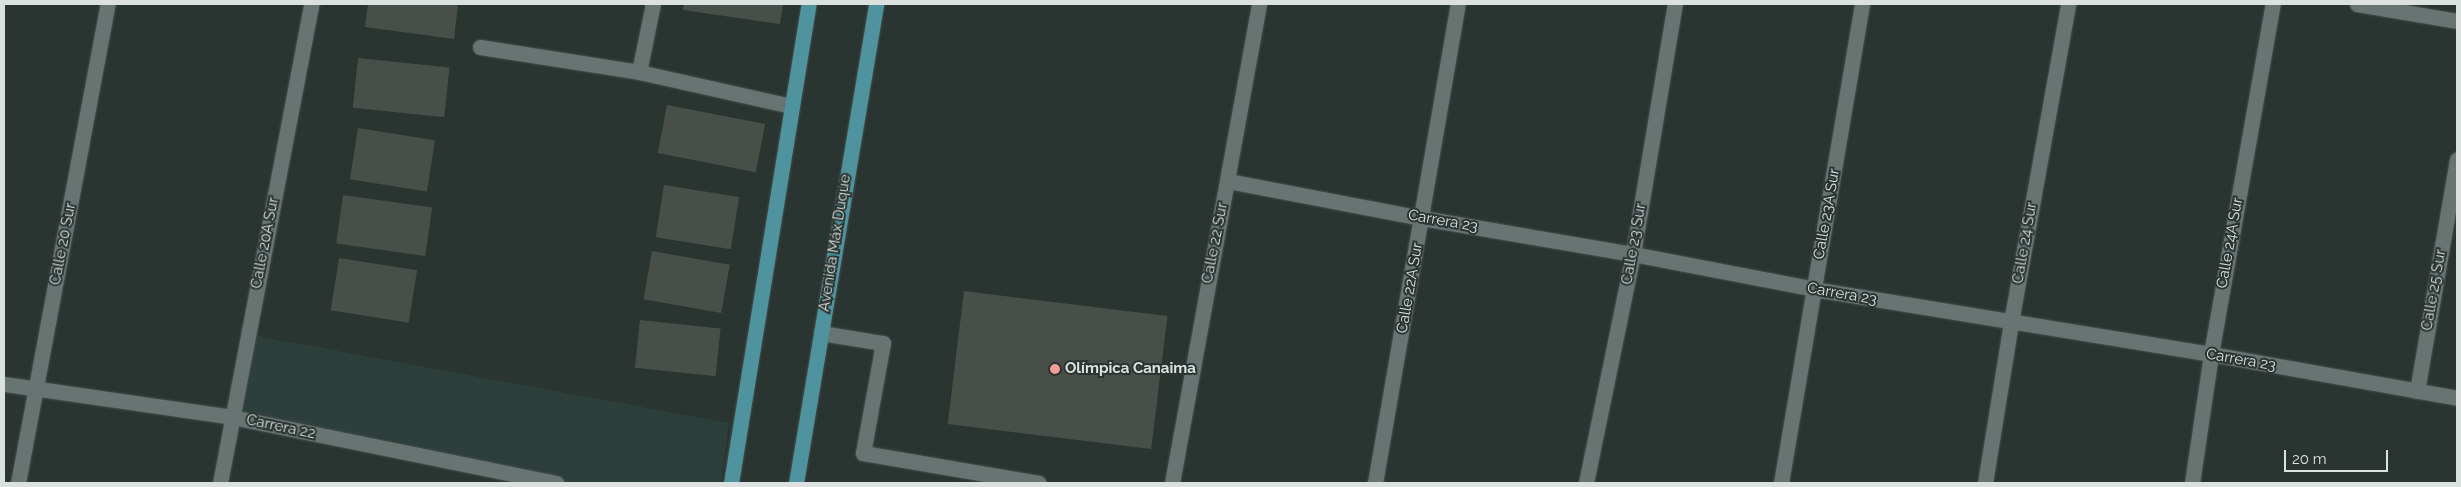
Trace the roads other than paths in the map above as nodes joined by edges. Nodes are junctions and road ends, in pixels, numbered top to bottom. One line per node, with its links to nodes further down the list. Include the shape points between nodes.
1 (108, 4): 26 (street, Calle 20 Sur)
2 (312, 4): 29 (street, Calle 20A Sur)
3 (653, 4): 15 (street)
4 (809, 4): 16 (main road)
5 (876, 4): 23 (main road, Avenida Máx Duque)
6 (1259, 4): 18 (street, Calle 22 Sur)
7 (1458, 4): 19 (street, Calle 22A Sur)
8 (1675, 4): 20 (street, Calle 23 Sur)
9 (1862, 4): 21 (street, Calle 23A Sur)
10 (2068, 4): 22 (street, Calle 24 Sur)
11 (2273, 4): 24 (street, Calle 24A Sur)
12 (2357, 4): 13 (street)
13 (2457, 21)
14 (480, 47): 15 (street)
15 (639, 72): 16 (street)
16 (791, 106): 33 (main road)
17 (2457, 159): 27 (street, Calle 25 Sur)
18 (1228, 181): 19 (street, Carrera 23); 36 (street, Calle 22 Sur)
19 (1422, 218): 20 (street, Carrera 23); 37 (street, Calle 22A Sur)
20 (1632, 254): 21 (street, Carrera 23); 38 (street, Calle 23 Sur)
21 (1814, 289): 22 (street, Carrera 23); 39 (street, Calle 23A Sur)
22 (2011, 322): 24 (street, Carrera 23); 40 (street, Calle 24 Sur)
23 (821, 333): 34 (main road, Avenida Máx Duque); 35 (street, via 882,343 863,453)
24 (2211, 354): 27 (street, Carrera 23); 41 (street, Calle 24A Sur)
25 (4, 384): 26 (street, Carrera 22)
26 (36, 390): 29 (street, Carrera 22); 30 (street, Calle 20 Sur)
27 (2417, 391): 28 (street, Carrera 23)
28 (2457, 398)
29 (232, 417): 31 (street, Calle 20A Sur); 32 (street, Carrera 22)
30 (18, 483)
31 (220, 483)
32 (556, 483)
33 (730, 483)
34 (796, 483)
35 (1038, 483)
36 (1172, 483)
37 (1375, 483)
38 (1586, 483)
39 (1781, 483)
40 (1985, 483)
41 (2192, 483)

